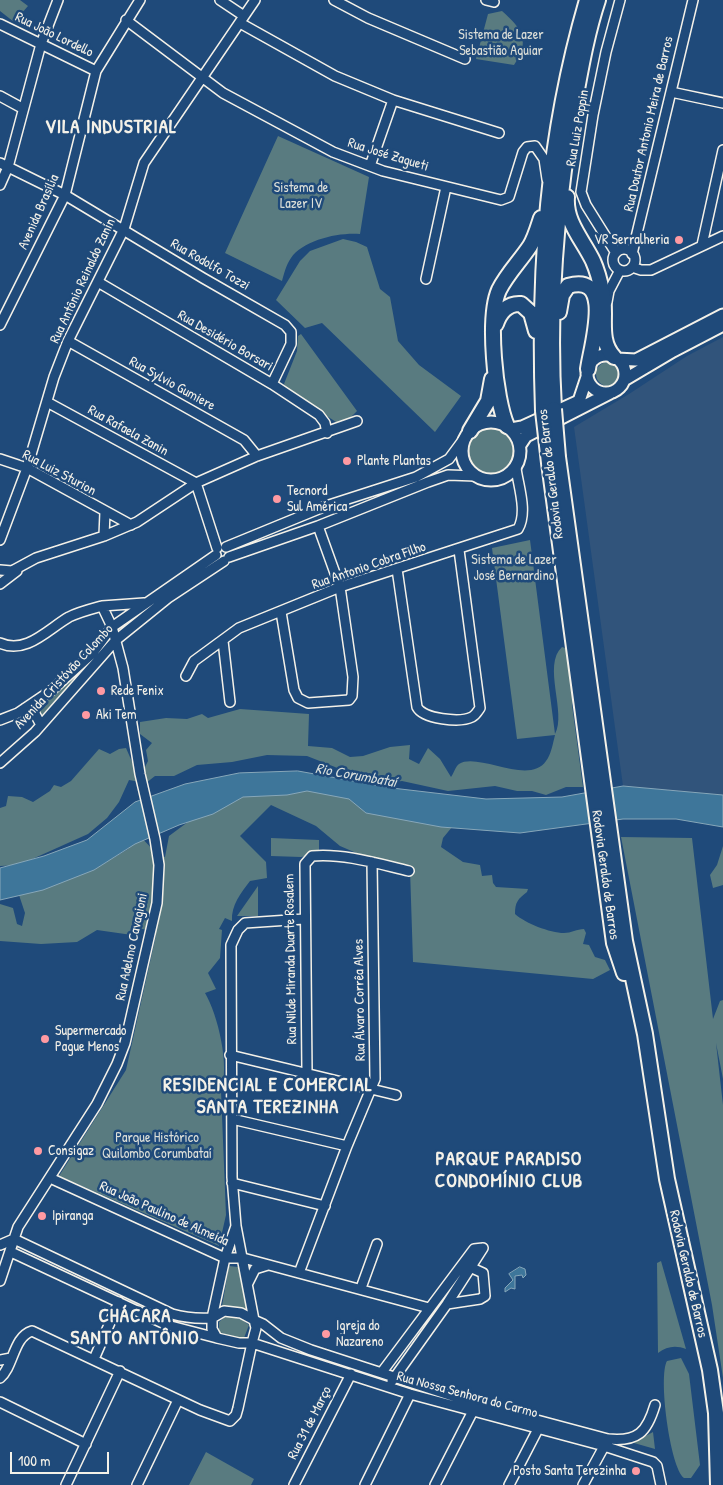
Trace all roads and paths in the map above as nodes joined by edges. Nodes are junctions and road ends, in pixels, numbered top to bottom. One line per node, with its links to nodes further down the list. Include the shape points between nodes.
1 (58, 0): 13 (street)
2 (140, 0): 10 (street, Avenida Brasília)
3 (220, 0): 11 (street)
4 (255, 0): 11 (street, Rua Antônio Reinaldo Zanin)
5 (334, 0): 14 (street, via 368,18)
6 (587, 0): 29 (highway, Rodovia Geraldo de Barros, via 574,44)
7 (598, 0): 21 (highway, Rodovia Geraldo de Barros)
8 (620, 0): 35 (street, Rua Luiz Poppin, via 602,70 581,192)
9 (693, 0): 17 (street, Rua Doutor Antonio Meira de Barros)
10 (126, 20): 15 (street, Avenida Brasília); 16 (street, Rua José Zagueti)
11 (242, 20): 16 (street, Rua Antônio Reinaldo Zanin); 19 (street, via 335,76)
12 (0, 24): 13 (street, Rua João Lordello)
13 (41, 44): 15 (street, Rua João Lordello); 22 (street)
14 (466, 59)
15 (96, 71): 30 (street, Avenida Brasília)
16 (201, 79): 26 (street, Rua José Zagueti, via 333,152); 32 (street, Rua Antônio Reinaldo Zanin, via 144,163)
17 (671, 92): 20 (street); 36 (street, Rua Doutor Antonio Meira de Barros)
18 (0, 96): 22 (street)
19 (393, 100): 23 (street); 26 (street)
20 (723, 103)
21 (574, 106): 42 (highway, via 567,210 593,262 603,292); 55 (highway, Rodovia Geraldo de Barros, via 555,240)
22 (22, 108): 25 (street)
23 (499, 133)
24 (723, 150): 34 (street)
25 (4, 165): 27 (street); 30 (street, Rua Rodolfo Tozzi)
26 (370, 166): 28 (street, Rua José Zagueti)
27 (0, 185)
28 (446, 187): 29 (street, Rua José Zagueti, via 494,200 506,199 523,152 535,146 542,153); 39 (street)
29 (549, 189): 31 (highway, Rodovia Geraldo de Barros)
30 (65, 195): 32 (street, Rua Rodolfo Tozzi); 43 (street, Avenida Brasília)
31 (547, 203): 45 (highway, via 531,245 498,292); 52 (highway, Rodovia Geraldo de Barros, via 540,320)
32 (124, 229): 40 (street, Rua Antônio Reinaldo Zanin); 51 (street, Rua Rodolfo Tozzi, via 285,325 291,332 291,344)
33 (723, 236): 34 (street)
34 (702, 245): 37 (street, via 651,270)
35 (616, 252): 36 (street, via 622,250); 38 (street, via 613,262)
36 (632, 254): 37 (street)
37 (632, 267): 38 (street, via 627,271)
38 (620, 270): 42 (street, via 609,291)
39 (426, 279)
40 (98, 282): 46 (street, Rua Antônio Reinaldo Zanin); 51 (street, Rua Desidério Borsari)
41 (723, 315): 47 (main road, via 636,360)
42 (605, 320): 47 (highway, via 606,348)
43 (0, 325)
44 (723, 325): 50 (main road)
45 (494, 329): 48 (highway); 52 (highway, via 506,308 518,303 528,308 535,328)
46 (68, 341): 54 (street, Rua Antônio Reinaldo Zanin); 61 (street, Rua Sylvio Gumiere, via 244,440)
47 (615, 358): 49 (main road, via 598,357); 50 (main road, via 624,368)
48 (496, 364): 57 (highway, via 500,404); 59 (highway, via 488,401)
49 (587, 373): 53 (main road, via 593,388); 55 (highway, via 596,322 596,298 589,286 576,284 565,289 560,299); 57 (main road, via 579,400 522,427)
50 (624, 380): 53 (main road, via 617,390)
51 (272, 384): 58 (street, Rua Desidério Borsari, via 319,415 326,423)
52 (542, 388): 55 (highway, Rodovia Geraldo de Barros)
53 (610, 393): 60 (main road, via 526,436)
54 (47, 402): 63 (street, Rua Antônio Reinaldo Zanin); 66 (street, Rua Rafaela Zanin)
55 (550, 409): 156 (highway, Rodovia Geraldo de Barros, bridge, via 553,460 604,833 645,1034 668,1179 710,1370 716,1413)
56 (357, 421): 58 (street)
57 (509, 428): 59 (main road, via 488,422); 60 (main road, via 515,432)
58 (327, 433): 61 (street)
59 (468, 434): 65 (main road, via 462,450 463,458); 72 (street, Avenida Cristóvão Colombo, via 449,459 416,477 326,506)
60 (520, 445): 64 (main road, via 520,460)
61 (257, 456): 66 (street)
62 (0, 459): 63 (street, Rua Luiz Sturion)
63 (27, 468): 67 (street, Rua Luiz Sturion); 71 (street, Rua Antônio Reinaldo Zanin)
64 (516, 468): 65 (main road, via 497,480); 73 (street, Rua Antonio Cobra Filho, via 522,508 522,522 518,528)
65 (476, 476): 69 (street, Avenida Cristóvão Colombo, via 448,475)
66 (196, 483): 68 (street); 72 (street)
67 (105, 512): 68 (street, Rua Luiz Sturion); 70 (street, Rua Luiz Sturion)
68 (131, 525): 70 (street)
69 (318, 526): 74 (street, Avenida Cristóvão Colombo); 79 (street)
70 (104, 536): 75 (street, via 44,555)
71 (0, 540)
72 (220, 550): 74 (street, via 229,551); 74 (street, via 218,559); 80 (street, Avenida Cristóvão Colombo)
73 (459, 550): 76 (street, Rua Antonio Cobra Filho); 76 (street, via 480,708 475,716 449,719 428,716 419,711)
74 (227, 559): 84 (street, Avenida Cristóvão Colombo, via 168,598)
75 (18, 569): 77 (street); 78 (street)
76 (397, 569): 79 (street, Rua Antonio Cobra Filho)
77 (0, 570)
78 (0, 584)
79 (340, 587): 82 (street, Rua Antonio Cobra Filho); 82 (street, via 352,677 352,696 346,701 308,703 296,695)
80 (144, 603): 81 (street); 83 (street, Avenida Cristóvão Colombo)
81 (102, 606): 83 (street); 86 (street, via 71,616 22,646)
82 (280, 612): 85 (street, Rua Antonio Cobra Filho, via 239,628)
83 (112, 627): 84 (street); 88 (street, Avenida Cristóvão Colombo)
84 (116, 640): 87 (street, Avenida Cristóvão Colombo); 89 (street, Rua Adelmo Cavagioni)
85 (223, 641): 90 (street, Rua Antonio Cobra Filho, via 194,661); 91 (street)
86 (0, 643)
87 (104, 654): 88 (street); 89 (street, via 111,655); 94 (street, Avenida Cristóvão Colombo)
88 (83, 662): 92 (street, Avenida Cristóvão Colombo, via 52,690)
89 (123, 668): 105 (street, Rua Adelmo Cavagioni, via 159,865 157,903 125,1043 109,1083)
90 (186, 676)
91 (230, 702)
92 (25, 708): 93 (street, Avenida Cristóvão Colombo); 94 (street, via 36,714)
93 (0, 720)
94 (40, 725): 95 (street, Avenida Cristóvão Colombo)
95 (0, 763)
96 (372, 862): 97 (street, Rua Nilde Miranda Duarte Rosalem); 98 (street, Rua Nilde Miranda Duarte Rosalem, via 310,857 304,868); 101 (street, Rua Álvaro Corrêa Alves, via 376,1080)
97 (410, 871)
98 (304, 919): 99 (street, via 245,922 238,930 230,952); 100 (street, Rua Nilde Miranda Duarte Rosalem)
99 (230, 1055): 100 (street); 103 (street)
100 (306, 1073): 101 (street)
101 (373, 1090): 102 (street); 104 (street, Rua Álvaro Corrêa Alves)
102 (396, 1095)
103 (232, 1119): 104 (street); 106 (street)
104 (346, 1146): 107 (street, Rua Álvaro Corrêa Alves)
105 (50, 1178): 109 (street, Rua Adelmo Cavagioni, via 18,1227); 113 (street, Rua João Paulino de Almeida)
106 (232, 1183): 107 (street); 108 (street)
107 (325, 1206): 118 (street, Rua Álvaro Corrêa Alves)
108 (236, 1226): 113 (street); 114 (street)
109 (14, 1239): 111 (street); 112 (street, Rua Adelmo Cavagioni); 125 (street, via 172,1314 190,1319)
110 (377, 1244): 121 (street)
111 (0, 1245)
112 (11, 1252): 119 (street, Rua Adelmo Cavagioni); 122 (street)
113 (226, 1258): 114 (street, Rua João Paulino de Almeida); 125 (street)
114 (243, 1258): 115 (street, Rua João Paulino de Almeida); 120 (street)
115 (268, 1265): 118 (street, Rua João Paulino de Almeida); 120 (street, via 255,1269)
116 (459, 1268): 117 (street); 117 (street, via 474,1249 484,1248); 124 (street)
117 (471, 1268): 123 (street); 123 (street, via 483,1273 485,1296)
118 (299, 1273): 121 (street, Rua João Paulino de Almeida)
119 (0, 1281)
120 (248, 1283): 126 (street)
121 (361, 1288): 124 (street, Rua João Paulino de Almeida)
122 (119, 1302): 127 (street, via 167,1325); 130 (street)
123 (447, 1304): 135 (street)
124 (429, 1308): 133 (street)
125 (212, 1318): 126 (street, via 229,1311); 127 (street, via 212,1329)
126 (254, 1320): 128 (street, via 256,1328); 133 (street, Rua Nossa Senhora do Carmo, via 290,1343)
127 (217, 1338): 128 (street)
128 (252, 1343): 134 (street, Rua Nossa Senhora do Carmo); 139 (street, via 236,1415 230,1421)
129 (11, 1358): 130 (street, via 23,1337 32,1331); 131 (street); 136 (street, via 7,1371)
130 (94, 1359): 132 (street)
131 (0, 1360)
132 (120, 1371): 139 (street); 145 (street)
133 (382, 1372): 135 (street, Rua Nossa Senhora do Carmo)
134 (351, 1374): 137 (street, Rua Nossa Senhora do Carmo); 147 (street, Rua 31 de Março)
135 (395, 1376): 137 (street); 142 (street, Rua Nossa Senhora do Carmo)
136 (0, 1378)
137 (384, 1386): 138 (street, Rua Nossa Senhora do Carmo)
138 (410, 1394): 142 (street, Rua Nossa Senhora do Carmo); 150 (street)
139 (178, 1400): 149 (street)
140 (0, 1402): 145 (street)
141 (655, 1405): 144 (street, Rua Nossa Senhora do Carmo, via 650,1423 642,1432 629,1439)
142 (476, 1407): 143 (street, Rua Nossa Senhora do Carmo); 144 (street, Rua Nossa Senhora do Carmo); 151 (street)
143 (538, 1428): 144 (street, Rua Nossa Senhora do Carmo); 152 (street)
144 (606, 1443): 146 (street, Rua Nossa Senhora do Carmo, via 653,1462); 153 (street)
145 (86, 1444): 148 (street)
146 (658, 1472): 154 (street, via 654,1476); 155 (street)
147 (297, 1484)
148 (66, 1485)
149 (137, 1485)
150 (365, 1485)
151 (435, 1485)
152 (508, 1485)
153 (583, 1485)
154 (655, 1485)
155 (661, 1485)
156 (718, 1485)

